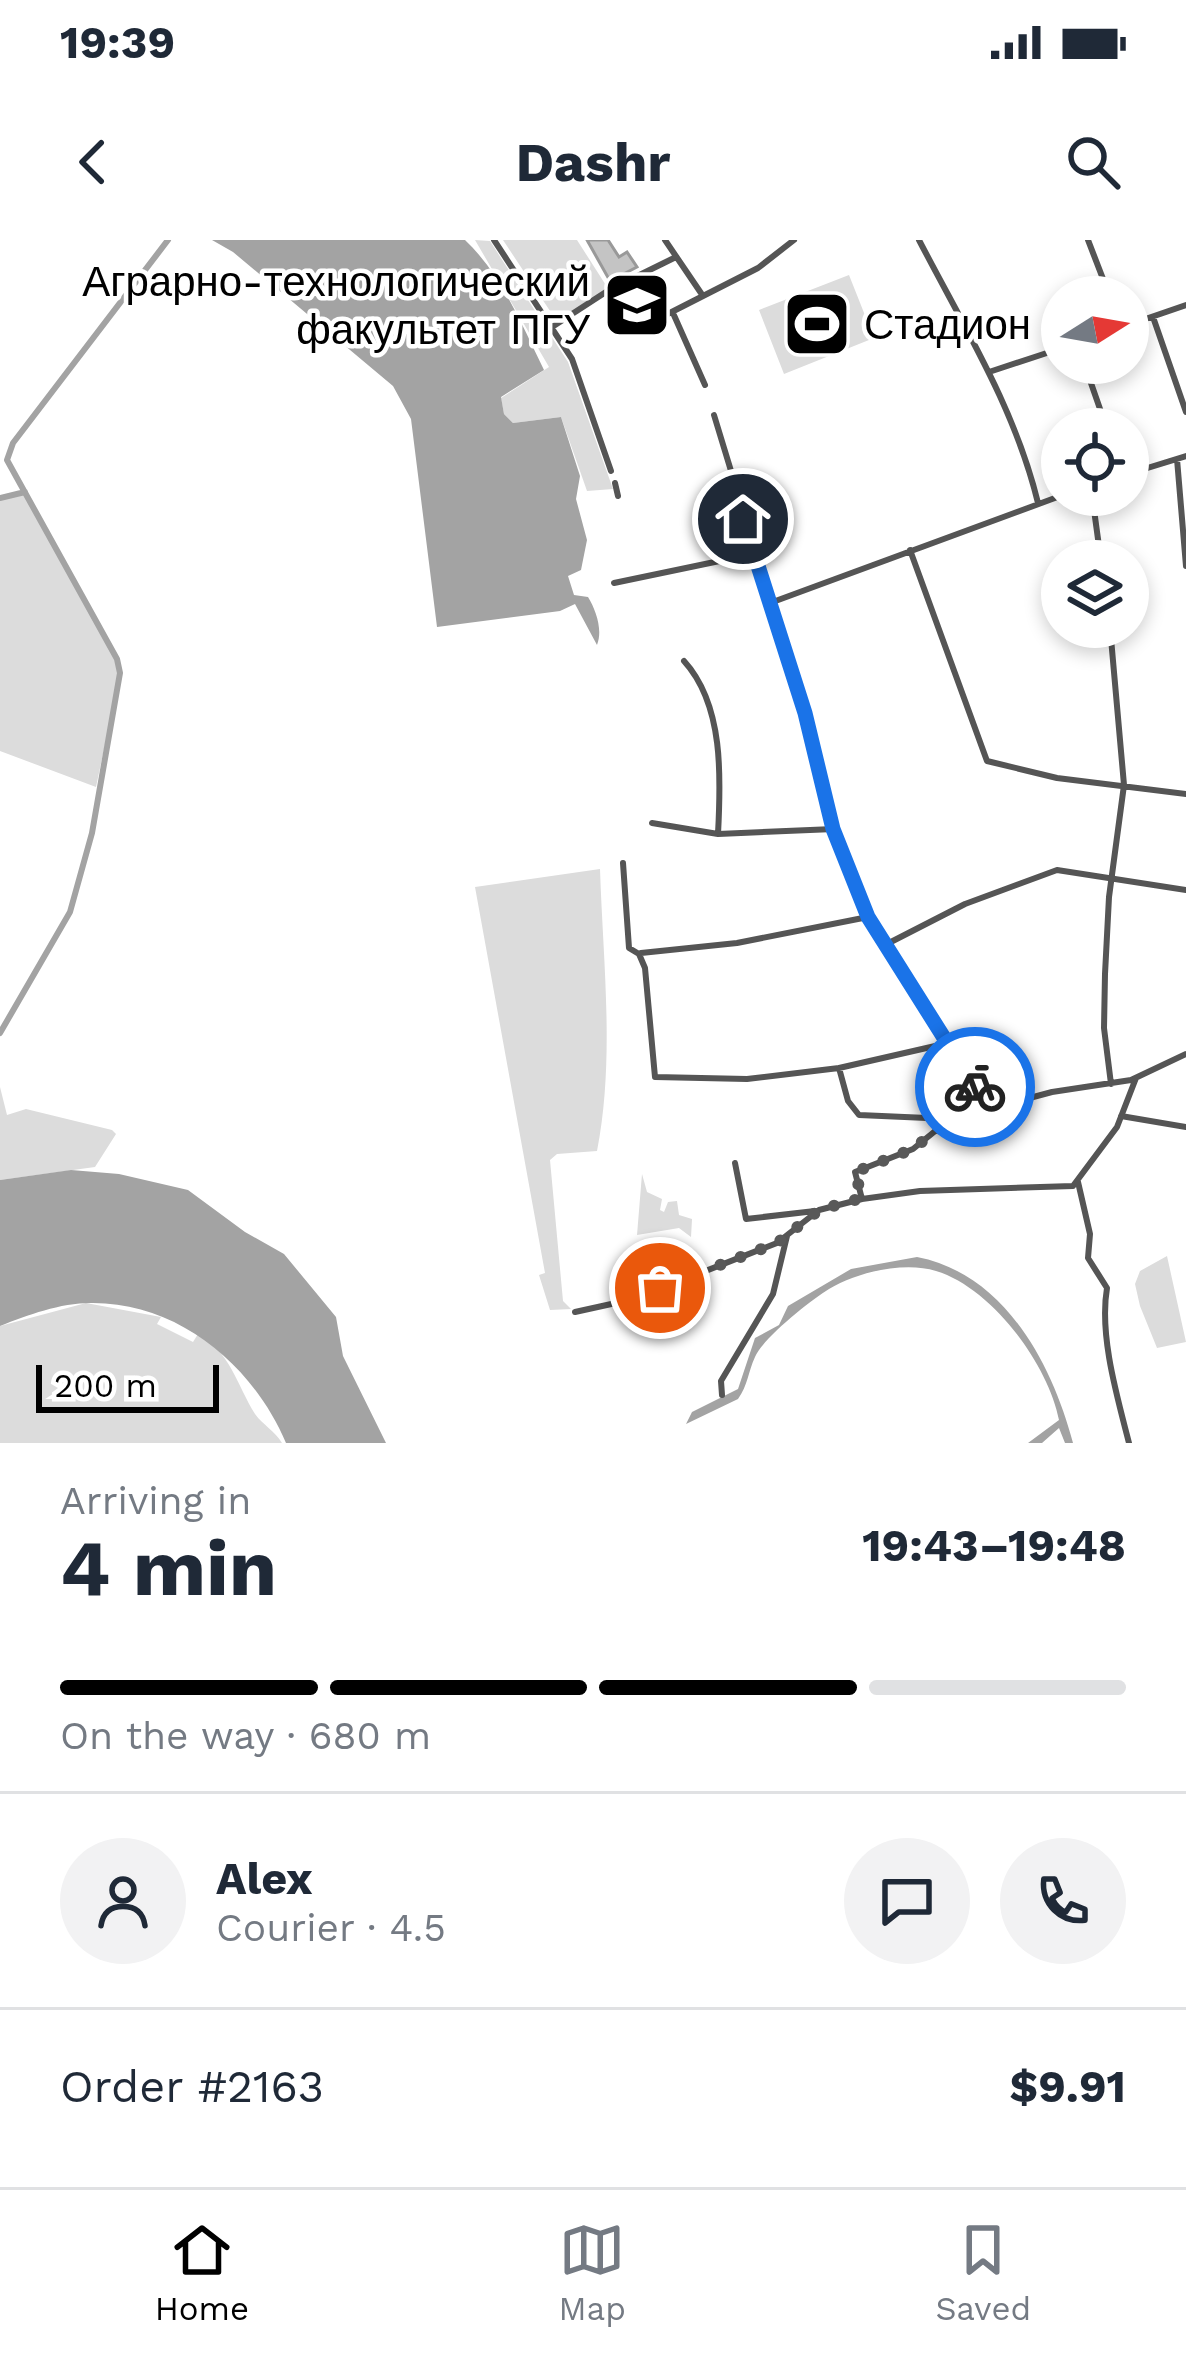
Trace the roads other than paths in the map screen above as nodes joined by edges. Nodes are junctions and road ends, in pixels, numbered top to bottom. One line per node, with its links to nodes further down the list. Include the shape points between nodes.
1 (494, 240): 14 (street)
2 (665, 240): 6 (street)
3 (794, 240): 8 (street)
4 (919, 240): 16 (street)
5 (1088, 240): 7 (street)
6 (676, 257): 8 (street); 14 (street)
7 (1102, 276)
8 (703, 296): 10 (street)
9 (1186, 305): 11 (street)
10 (673, 313): 13 (street); 17 (street)
11 (1153, 317): 12 (street); 18 (street)
12 (1149, 318)
13 (652, 322)
14 (552, 327): 22 (street, via 572,359)
15 (1041, 354): 16 (street)
16 (989, 372): 26 (street)
17 (705, 385)
18 (1186, 412)
19 (714, 415): 28 (street)
20 (1181, 457): 21 (street); 29 (street)
21 (1149, 467)
22 (611, 471)
23 (615, 483): 24 (street)
24 (618, 496)
25 (1041, 502): 26 (street)
26 (1038, 503): 27 (street)
27 (910, 550): 31 (street); 34 (street, via 987,760)
28 (753, 554): 30 (street); 31 (street)
29 (1186, 566)
30 (614, 583)
31 (770, 603): 37 (street)
32 (1112, 648): 34 (street)
33 (684, 661): 38 (street, via 712,709)
34 (1124, 784): 35 (street); 40 (street)
35 (1186, 794)
36 (652, 824): 38 (street)
37 (833, 829): 38 (street); 42 (street)
38 (718, 835)
39 (623, 863): 44 (street, via 629,948)
40 (1112, 877): 41 (street); 43 (street, via 1040,875); 49 (street, via 1104,1028)
41 (1186, 890)
42 (868, 917): 43 (street); 44 (street)
43 (883, 946): 45 (street)
44 (639, 953): 47 (street, via 655,1077 747,1079)
45 (944, 1044): 47 (street); 50 (street, via 980,1094)
46 (1186, 1054): 48 (street)
47 (839, 1067): 52 (street, via 859,1115)
48 (1136, 1078): 49 (street); 51 (street)
49 (1111, 1084): 50 (street)
50 (1000, 1104): 52 (street)
51 (1121, 1116): 53 (street); 55 (street)
52 (950, 1119): 56 (street, via 913,1149 855,1172)
53 (1186, 1126)
54 (735, 1162): 57 (street, via 746,1219)
55 (1078, 1182): 56 (street); 61 (street, via 1088,1258 1107,1288)
56 (862, 1198): 57 (street)
57 (819, 1210): 58 (street)
58 (788, 1233): 59 (street, via 634,1299); 60 (street, via 773,1294 721,1381)
59 (574, 1312)
60 (722, 1395)
61 (1129, 1443)

